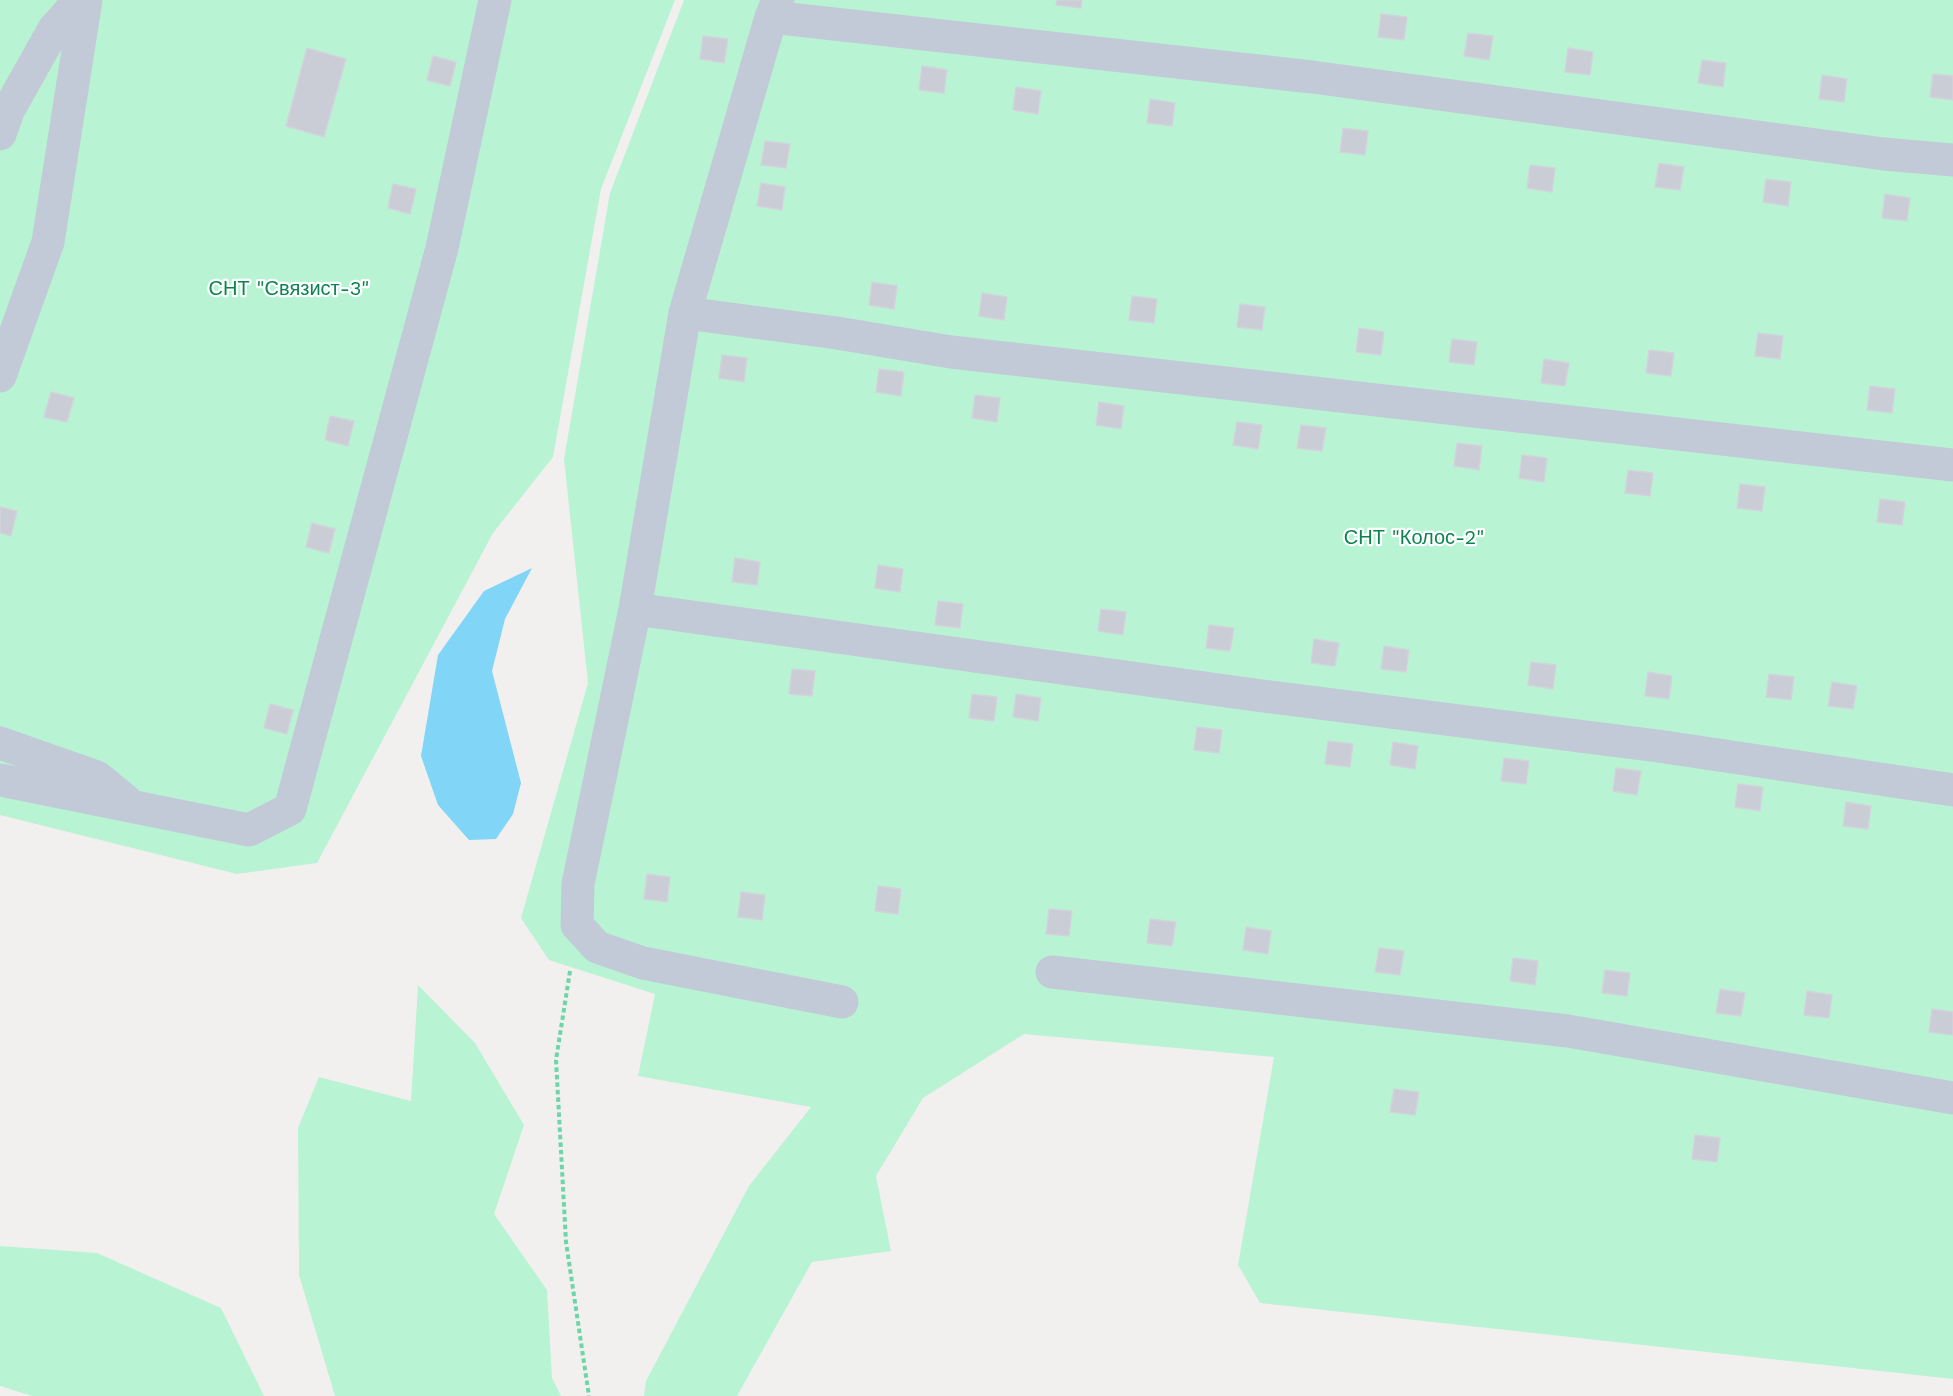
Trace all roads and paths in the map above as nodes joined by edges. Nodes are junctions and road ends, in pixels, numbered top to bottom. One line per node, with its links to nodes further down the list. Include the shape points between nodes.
1 (80, 0): 5 (lane, via 54,29 8,111)
2 (86, 0): 8 (lane, via 48,242)
3 (495, 0): 14 (lane, via 442,248 290,809 249,830)
4 (774, 8): 6 (lane); 7 (lane)
5 (0, 134)
6 (1953, 160)
7 (685, 313): 9 (lane, via 951,352); 10 (lane)
8 (0, 376)
9 (1953, 465)
10 (635, 609): 13 (lane, via 1658,746); 15 (lane, via 578,884)
11 (0, 743): 14 (lane, via 98,777)
12 (0, 780): 14 (lane)
13 (1953, 790)
14 (132, 807)
15 (577, 925): 17 (lane, via 597,947 643,963); 19 (path, via 556,1060 566,1242)
16 (1052, 972): 18 (lane, via 1568,1030)
17 (842, 1002)
18 (1953, 1098)
19 (589, 1396)

